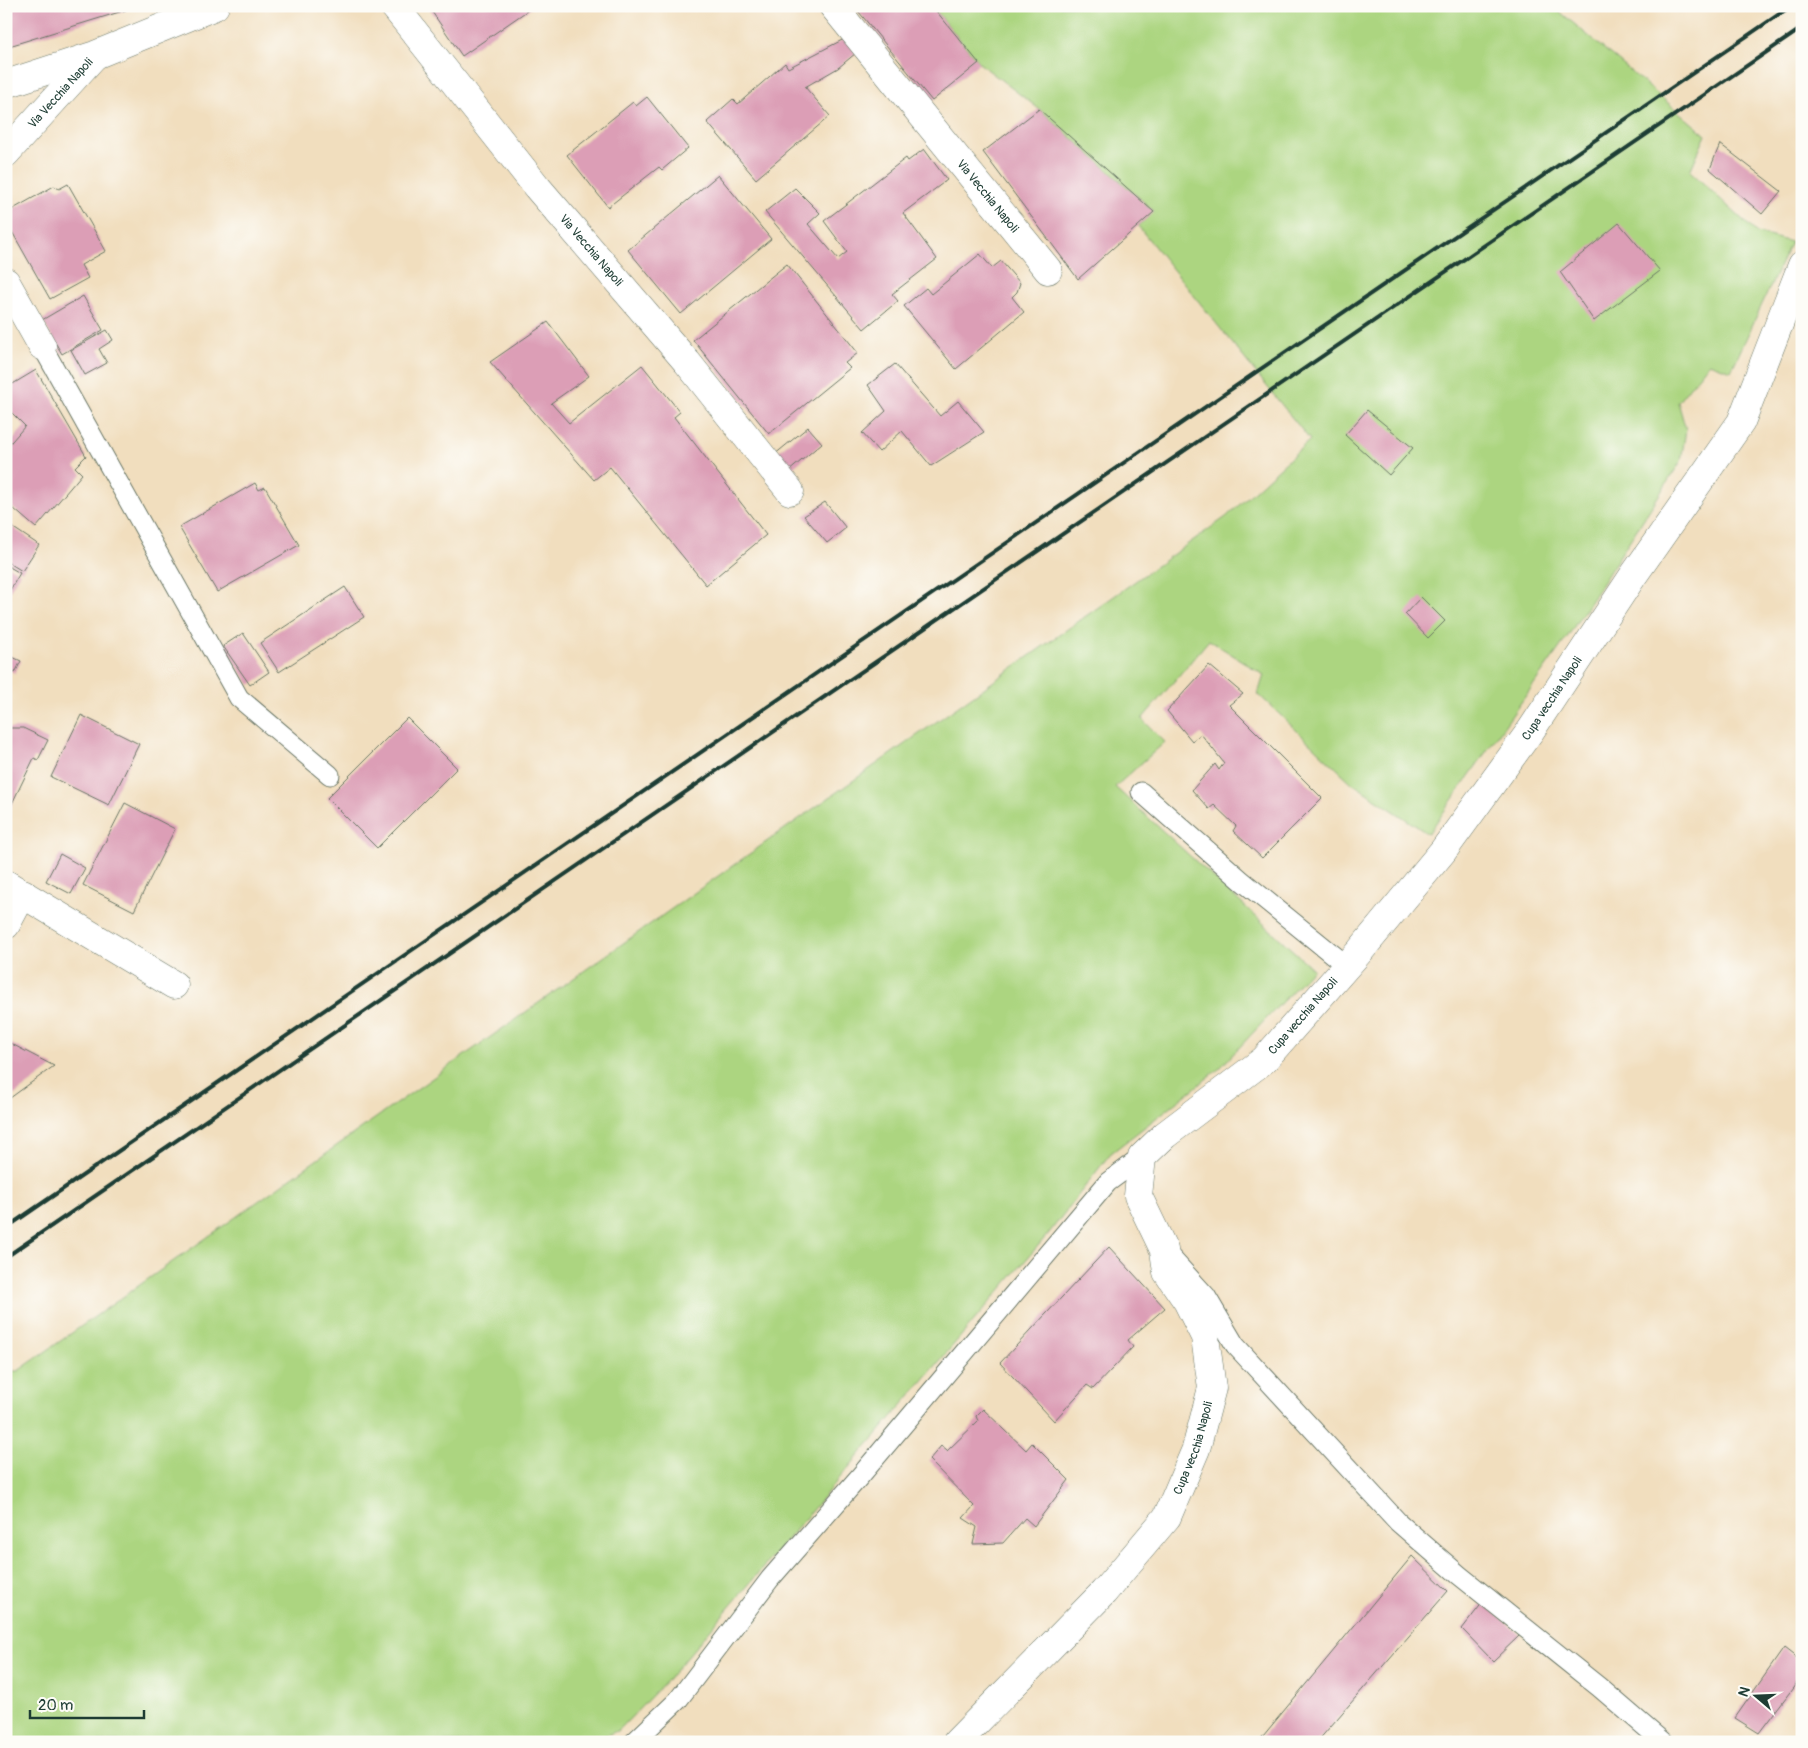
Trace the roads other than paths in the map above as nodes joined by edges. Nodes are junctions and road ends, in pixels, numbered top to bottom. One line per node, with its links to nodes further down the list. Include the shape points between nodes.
1 (216, 6): 4 (street, Via Vecchia Napoli)
2 (394, 6): 11 (street, Via Vecchia Napoli, via 536,187 687,362)
3 (833, 6): 8 (street, Via Vecchia Napoli)
4 (95, 55): 5 (street, Via Vecchia Napoli); 6 (street, Via Vecchia Napoli)
5 (6, 84)
6 (6, 153)
7 (1802, 265): 16 (street, Cupa vecchia Napoli, via 1741,422 1531,730 1443,851)
8 (1048, 270)
9 (6, 282): 10 (street)
10 (42, 346): 12 (lane, via 239,698)
11 (790, 491)
12 (330, 775)
13 (1141, 792): 16 (lane, via 1241,880)
14 (14, 888): 15 (street); 17 (street)
15 (6, 925)
16 (1347, 966): 18 (street, Cupa vecchia Napoli, via 1264,1060 1165,1135)
17 (174, 985)
18 (1142, 1158): 19 (street, Cupa vecchia Napoli, via 1138,1196); 20 (lane, via 1108,1182 770,1579 678,1700)
19 (1164, 1250): 21 (street, Cupa vecchia Napoli, via 1167,1272 1187,1301 1205,1337 1212,1388 1196,1449 1167,1517 1104,1592); 22 (lane, via 1206,1296 1236,1345 1398,1522)
20 (634, 1742)
21 (957, 1742)
22 (1663, 1742)

